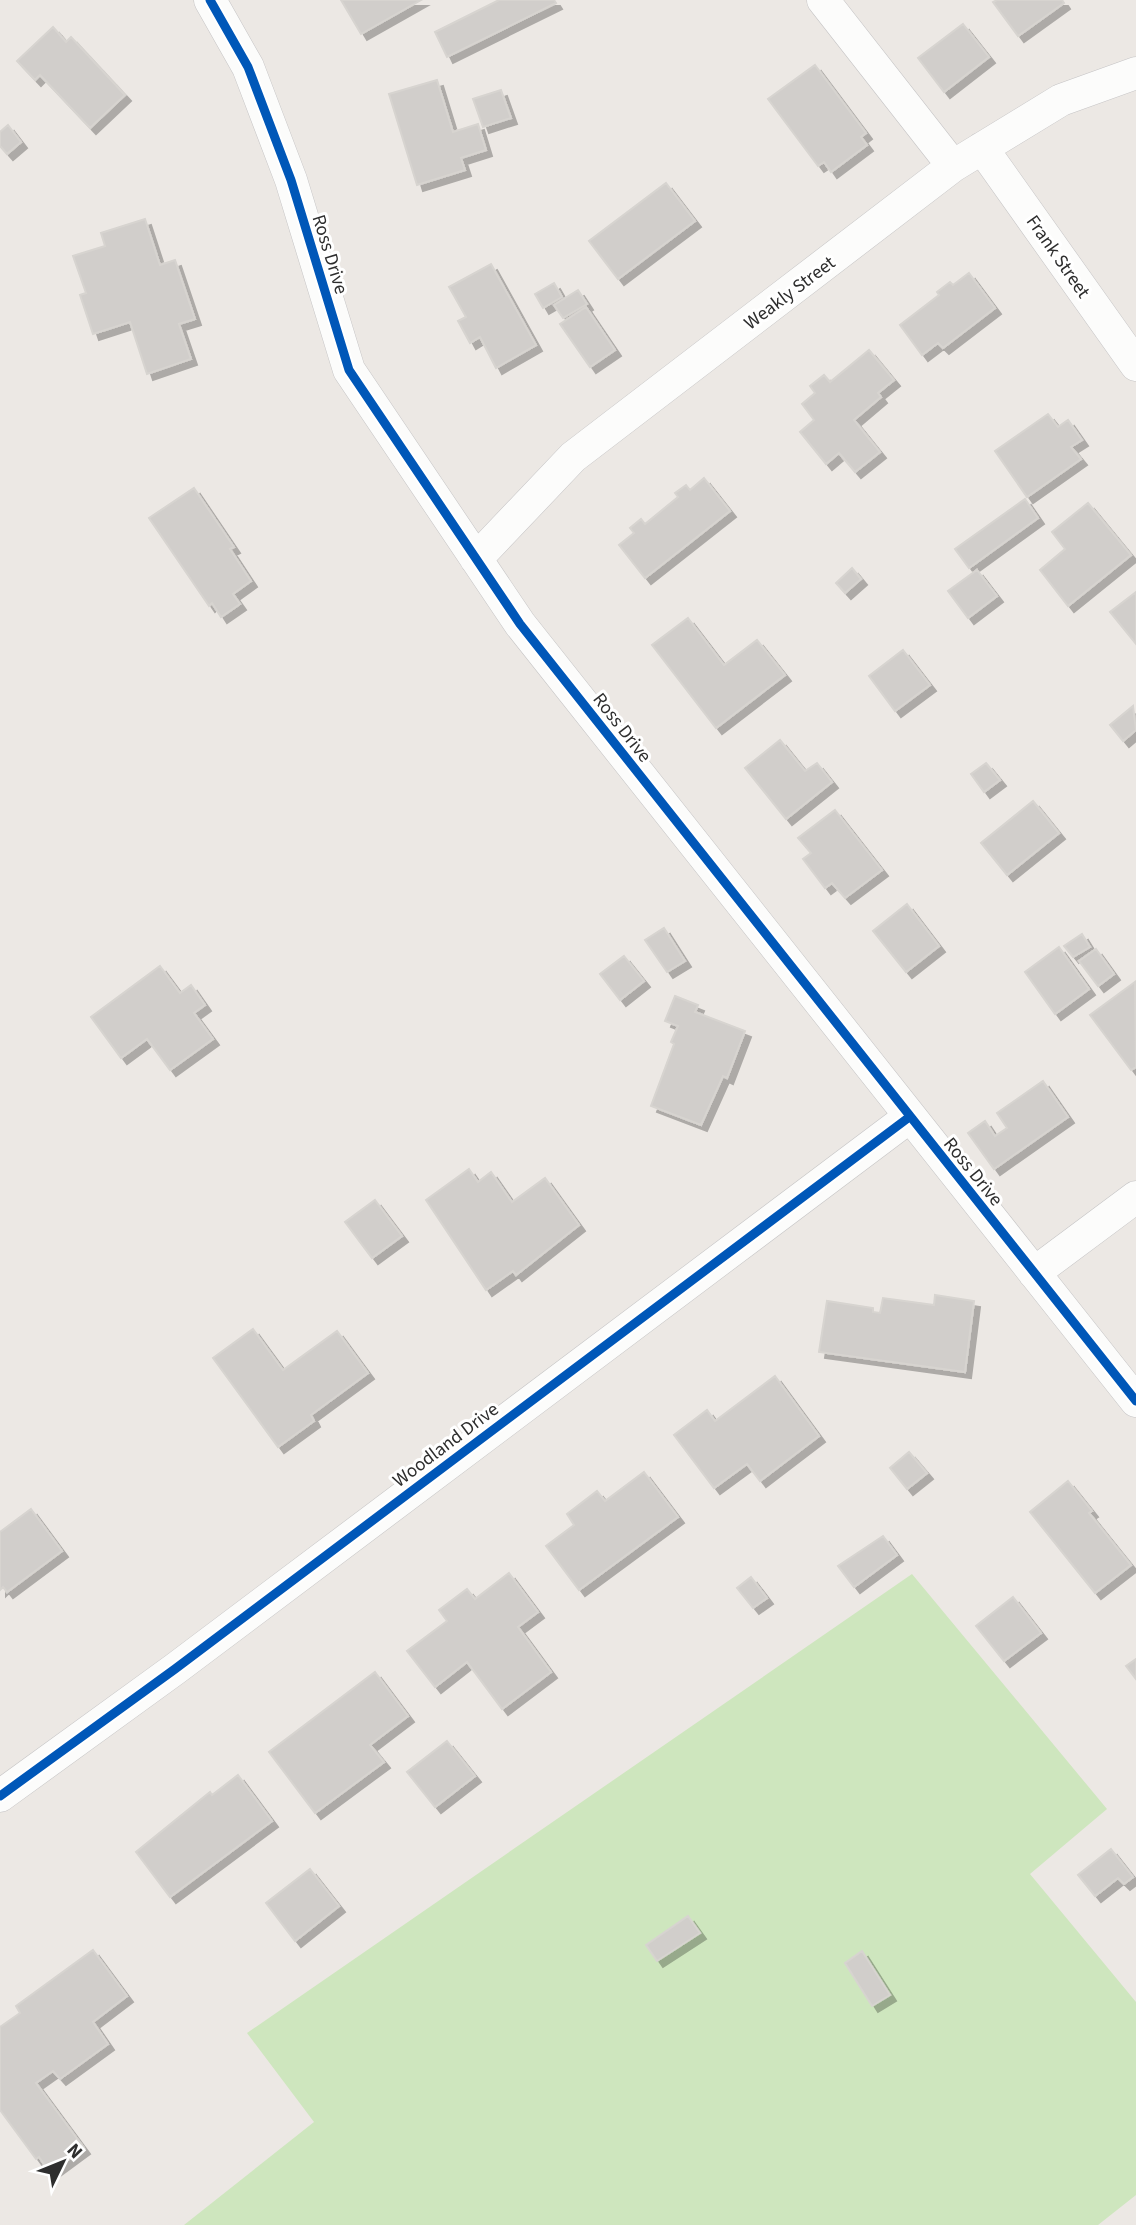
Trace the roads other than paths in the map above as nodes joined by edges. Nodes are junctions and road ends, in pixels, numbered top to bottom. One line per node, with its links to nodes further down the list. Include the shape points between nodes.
1 (210, 0): 7 (street, Ross Drive, via 248,67 291,180 349,370)
2 (823, 0): 5 (street)
3 (1136, 73): 4 (street, Weakly Street, via 1061,100)
4 (982, 148): 5 (street, Weakly Street); 6 (street, Frank Street)
5 (953, 166): 7 (street, Weakly Street, via 573,457)
6 (1136, 365)
7 (476, 559): 8 (street, Ross Drive, via 520,624)
8 (908, 1118): 10 (street, Ross Drive); 12 (street, Woodland Drive, via 175,1670)
9 (1136, 1197): 10 (street)
10 (1034, 1273): 11 (street, Ross Drive)
11 (1136, 1401)
12 (0, 1796)

